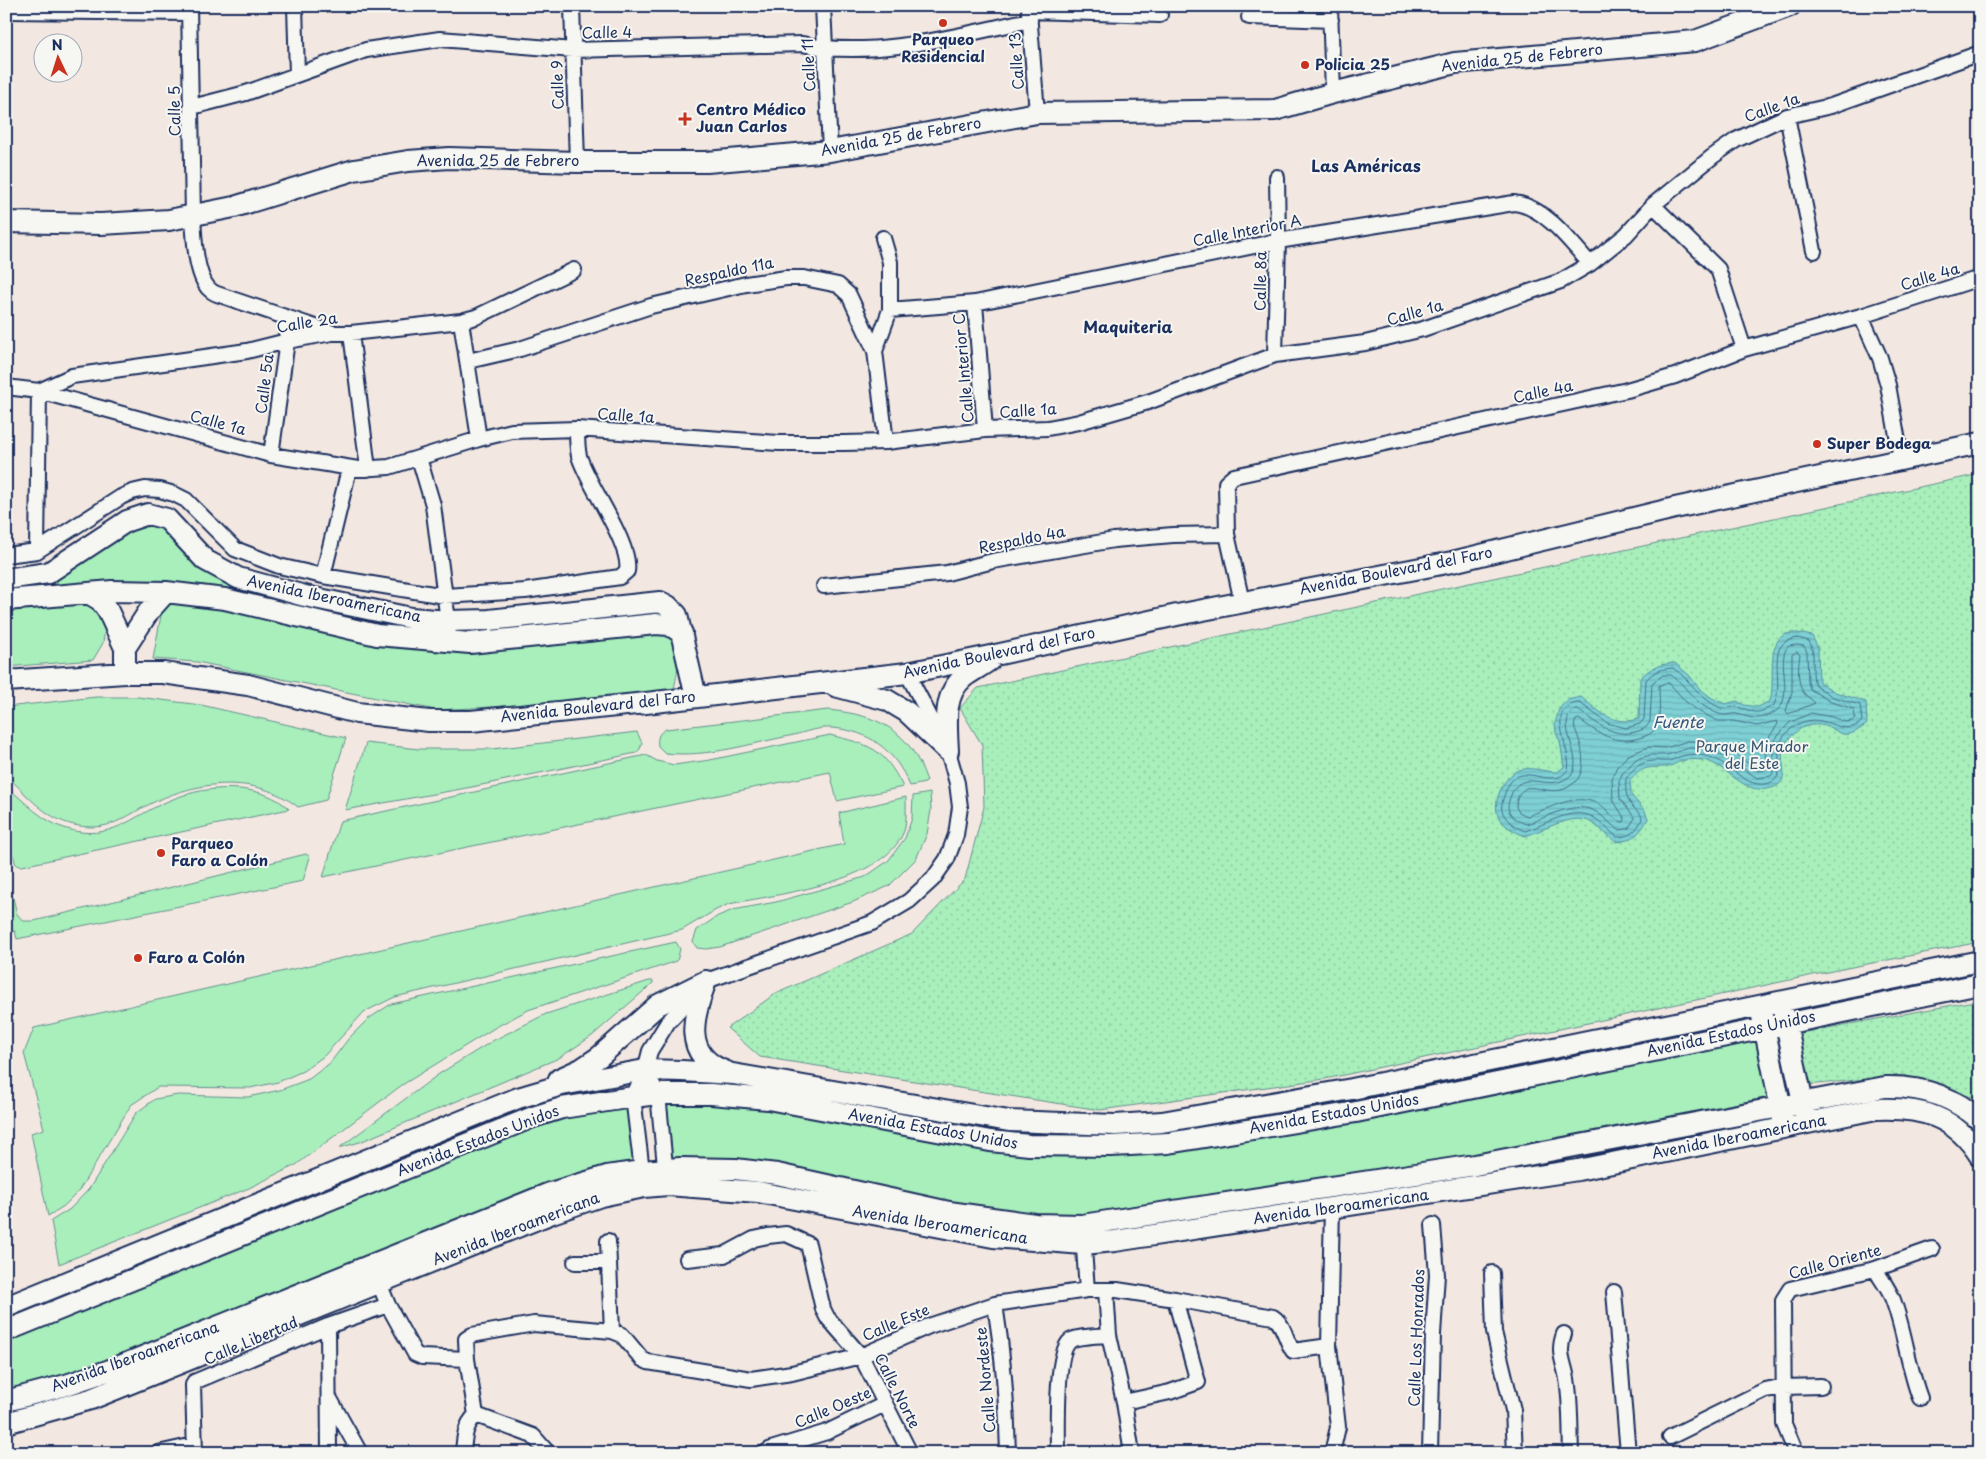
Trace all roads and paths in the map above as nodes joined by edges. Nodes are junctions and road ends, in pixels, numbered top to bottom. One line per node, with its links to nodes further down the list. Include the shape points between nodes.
1 (295, 6): 14 (street)
2 (572, 6): 12 (street, Calle 9)
3 (823, 6): 11 (street, Calle 11)
4 (1790, 6): 15 (street, Avenida 25 de Febrero, via 1695,41 1455,63)
5 (189, 9): 6 (street); 16 (street, Calle 5)
6 (6, 11)
7 (1029, 13): 9 (street, Calle 4); 11 (street, Calle 4, via 897,47); 17 (street, Calle 13)
8 (1331, 13): 10 (street); 15 (street)
9 (1160, 15)
10 (1249, 17)
11 (825, 49): 12 (street, Calle 4, via 802,44); 19 (street, Calle 11)
12 (573, 50): 14 (street, Calle 4, via 440,40 366,50); 20 (street, Calle 9)
13 (1980, 53): 18 (street, Calle 1a, via 1832,106)
14 (296, 74): 16 (street, Calle 4)
15 (1333, 93): 17 (street, Avenida 25 de Febrero, via 1275,110)
16 (192, 107): 23 (street, Calle 5)
17 (1037, 113): 19 (street, Avenida 25 de Febrero)
18 (1788, 116): 22 (street, Calle 1a, via 1736,140); 27 (street)
19 (830, 151): 20 (street, Avenida 25 de Febrero, via 707,162)
20 (577, 162): 23 (street, Avenida 25 de Febrero, via 449,158 408,161 354,170 234,207)
21 (1277, 177): 26 (street, Calle 8a)
22 (1653, 205): 28 (street, Calle 1a, via 1626,234); 39 (street, via 1718,270)
23 (193, 215): 24 (street, Avenida 25 de Febrero, via 169,220 101,224); 34 (street, via 201,274 208,288)
24 (6, 222)
25 (883, 238): 32 (street, via 890,262)
26 (1278, 240): 28 (street, Calle Interior A, via 1514,203 1524,204 1556,227); 31 (street, Calle Interior A); 41 (street, Calle 8a)
27 (1814, 251)
28 (1590, 264): 41 (street, Calle 1a, via 1561,281 1423,329 1365,343)
29 (574, 270): 35 (street, Calle 2a, via 476,317)
30 (1980, 278): 33 (street, Calle 4a)
31 (975, 304): 32 (street, Calle Interior A); 46 (street, Calle Interior C)
32 (890, 310): 40 (street)
33 (1860, 316): 39 (street, Calle 4a); 52 (street, via 1880,358 1888,385)
34 (285, 317): 36 (street); 38 (street, Calle 5a)
35 (461, 321): 37 (street, Calle 2a); 42 (street)
36 (332, 333): 37 (street, Calle 2a); 38 (street, Calle 2a)
37 (351, 333): 54 (street)
38 (287, 341): 44 (street, Calle 2a, via 247,351 72,376); 50 (street, Calle 5a)
39 (1744, 349): 55 (street, Calle 4a, via 1627,390 1234,476 1226,483)
40 (875, 350): 42 (street, Respaldo 11a, via 849,295 838,285 786,278 651,306 520,349); 48 (street, Respaldo 11a)
41 (1275, 355): 46 (street, Calle 1a, via 1148,402 1079,422 1048,428)
42 (468, 361): 47 (street)
43 (6, 387): 44 (street, Calle 1a)
44 (38, 391): 50 (street, Calle 1a); 56 (street)
45 (577, 429): 47 (street, Calle 1a, via 512,432); 48 (street, Calle 1a, via 779,443); 63 (street, via 579,456 618,533 628,564 625,573 615,578 525,591)
46 (986, 430): 48 (street, Calle 1a)
47 (479, 439): 51 (street, Calle 1a)
48 (886, 442)
49 (1980, 443): 52 (street, Avenida Boulevard del Faro)
50 (271, 455): 53 (street, Calle 1a)
51 (419, 458): 54 (street, Calle 1a); 63 (street, via 433,505)
52 (1901, 458): 65 (street, Avenida Boulevard del Faro, via 1452,562)
53 (349, 468): 54 (street, Calle 1a); 58 (street)
54 (368, 469)
55 (1226, 534): 60 (street, Respaldo 4a, via 1114,540 993,560 947,573); 65 (street, Calle 4a)
56 (37, 551): 57 (street); 58 (street, via 132,492 160,490 186,500 235,549 279,566)
57 (6, 554)
58 (324, 576): 63 (street)
59 (6, 579): 66 (street, Avenida Iberoamericana, via 48,573 127,521 148,514 168,519 205,560 238,578 411,618)
60 (824, 586)
61 (166, 592): 62 (street, Avenida Iberoamericana); 68 (street, Avenida Iberoamericana, via 225,599 377,635); 69 (street)
62 (88, 593): 64 (street, Avenida Iberoamericana); 69 (street, via 100,600 108,611)
63 (445, 596): 66 (street)
64 (6, 600)
65 (1242, 602): 70 (street, Avenida Boulevard del Faro)
66 (448, 620): 67 (street, Avenida Iberoamericana, via 489,620 660,602 677,614); 68 (street)
67 (682, 633): 68 (street, Avenida Iberoamericana, via 669,625 656,624 470,643); 75 (street, Avenida Iberoamericana)
68 (450, 641)
69 (125, 648): 72 (street)
70 (1000, 654): 71 (street, Avenida Boulevard del Faro); 76 (street, via 962,678 952,690 947,706)
71 (907, 672): 74 (street, Avenida Boulevard del Faro); 76 (street)
72 (125, 673): 73 (street, Avenida Boulevard del Faro); 75 (street, Avenida Boulevard del Faro, via 204,677 357,713 429,720 471,721)
73 (6, 681)
74 (821, 682): 75 (street, Avenida Boulevard del Faro); 76 (street, via 887,700 907,712)
75 (696, 697)
76 (948, 751): 78 (street, via 960,807 956,835 947,859 933,879 910,901 872,924)
77 (1980, 961): 80 (street, Avenida Estados Unidos)
78 (706, 981): 84 (street, via 668,1022 650,1051); 85 (street, via 695,1011 694,1032 700,1053 709,1063); 89 (street, via 658,1005 581,1069)
79 (1980, 984): 82 (street, Avenida Estados Unidos)
80 (1781, 1002): 81 (street, Avenida Estados Unidos); 82 (street)
81 (1760, 1006): 83 (street); 86 (street, Avenida Estados Unidos)
82 (1786, 1023): 83 (street, Avenida Estados Unidos); 90 (street)
83 (1764, 1027): 91 (street); 92 (street, Avenida Estados Unidos)
84 (645, 1070): 85 (street, Avenida Estados Unidos); 87 (street); 88 (street); 89 (street, Avenida Estados Unidos, via 562,1084)
85 (733, 1074): 86 (street, Avenida Estados Unidos, via 1009,1121 1115,1125 1162,1122)
86 (1352, 1089): 92 (street)
87 (658, 1094): 88 (street, Avenida Estados Unidos); 92 (street, Avenida Estados Unidos, via 768,1099 990,1141 1038,1145 1168,1143); 97 (street)
88 (633, 1097): 98 (street); 118 (street, Avenida Estados Unidos, via 562,1108 533,1117)
89 (518, 1098): 116 (street, Avenida Estados Unidos)
90 (1803, 1102): 91 (street, Avenida Iberoamericana); 93 (street, Avenida Iberoamericana, via 1885,1086 1903,1086 1935,1093); 94 (street)
91 (1781, 1107): 95 (street); 101 (street, Avenida Iberoamericana)
92 (1356, 1112)
93 (1980, 1120)
94 (1808, 1122): 95 (street, Avenida Iberoamericana); 96 (street, Avenida Iberoamericana, via 1876,1109 1912,1109 1938,1117 1963,1134)
95 (1785, 1127): 99 (street, Avenida Iberoamericana, via 1578,1170)
96 (1980, 1156)
97 (667, 1177): 98 (street, Avenida Iberoamericana); 101 (street, Avenida Iberoamericana, via 993,1237)
98 (643, 1179): 109 (street, Avenida Iberoamericana); 129 (street, Avenida Iberoamericana, via 607,1176 550,1193 110,1370)
99 (1332, 1207): 101 (street, Avenida Iberoamericana, via 1115,1241); 122 (street)
100 (1433, 1224): 147 (street, Calle Los Honrados, via 1437,1275)
101 (1083, 1234): 110 (street)
102 (608, 1241): 106 (street)
103 (1932, 1249): 107 (street, Calle Oriente)
104 (688, 1259): 123 (street, Calle Norte, via 724,1255 768,1236 784,1234 803,1241 808,1244 823,1308)
105 (575, 1262): 106 (street)
106 (610, 1262): 119 (street)
107 (1875, 1269): 126 (street, Calle Oriente, via 1790,1289 1785,1293); 128 (street, via 1892,1298)
108 (1492, 1273): 148 (street, via 1494,1332 1513,1410)
109 (379, 1283): 115 (street); 133 (street, Avenida Iberoamericana, via 91,1399)
110 (1087, 1290): 111 (street, Calle Este); 114 (street, Calle Este)
111 (1106, 1290): 113 (street, Calle Este); 121 (street)
112 (1614, 1292): 150 (street)
113 (1176, 1299): 122 (street, Calle Este, via 1273,1317 1282,1325 1293,1351); 130 (street, via 1198,1382)
114 (995, 1304): 123 (street, Calle Este, via 929,1326); 143 (street, Calle Nordeste, via 1006,1381)
115 (388, 1305): 117 (street, Calle Libertad); 124 (street, via 415,1354)
116 (6, 1307)
117 (328, 1326): 127 (street); 135 (street, Calle Libertad, via 194,1383)
118 (6, 1331)
119 (612, 1331): 123 (street, Calle Este, via 622,1336 648,1362 751,1379); 124 (street, via 534,1324 493,1330 467,1338)
120 (1564, 1334): 149 (street, via 1560,1352 1567,1378)
121 (1109, 1336): 130 (street); 144 (street, via 1074,1339 1065,1347 1058,1392)
122 (1329, 1346): 146 (street, via 1338,1427)
123 (860, 1356): 131 (street, Calle Norte)
124 (468, 1359): 132 (street)
125 (1821, 1386): 126 (street)
126 (1784, 1387): 134 (street, via 1765,1390); 151 (street, Calle Oriente, via 1784,1424)
127 (329, 1398): 137 (street); 138 (street)
128 (1920, 1398)
129 (6, 1401)
130 (1124, 1402): 145 (street)
131 (886, 1404): 141 (street, Calle Oeste, via 827,1432); 142 (street, Calle Norte)
132 (476, 1415): 139 (street, via 466,1430); 140 (street, via 532,1436)
133 (6, 1423)
134 (1670, 1436)
135 (194, 1449): 136 (street)
136 (158, 1453)
137 (329, 1453)
138 (360, 1453)
139 (463, 1453)
140 (548, 1453)
141 (765, 1453)
142 (910, 1453)
143 (1008, 1453)
144 (1058, 1453)
145 (1132, 1453)
146 (1332, 1453)
147 (1430, 1453)
148 (1515, 1453)
149 (1571, 1453)
150 (1628, 1453)
151 (1794, 1453)

